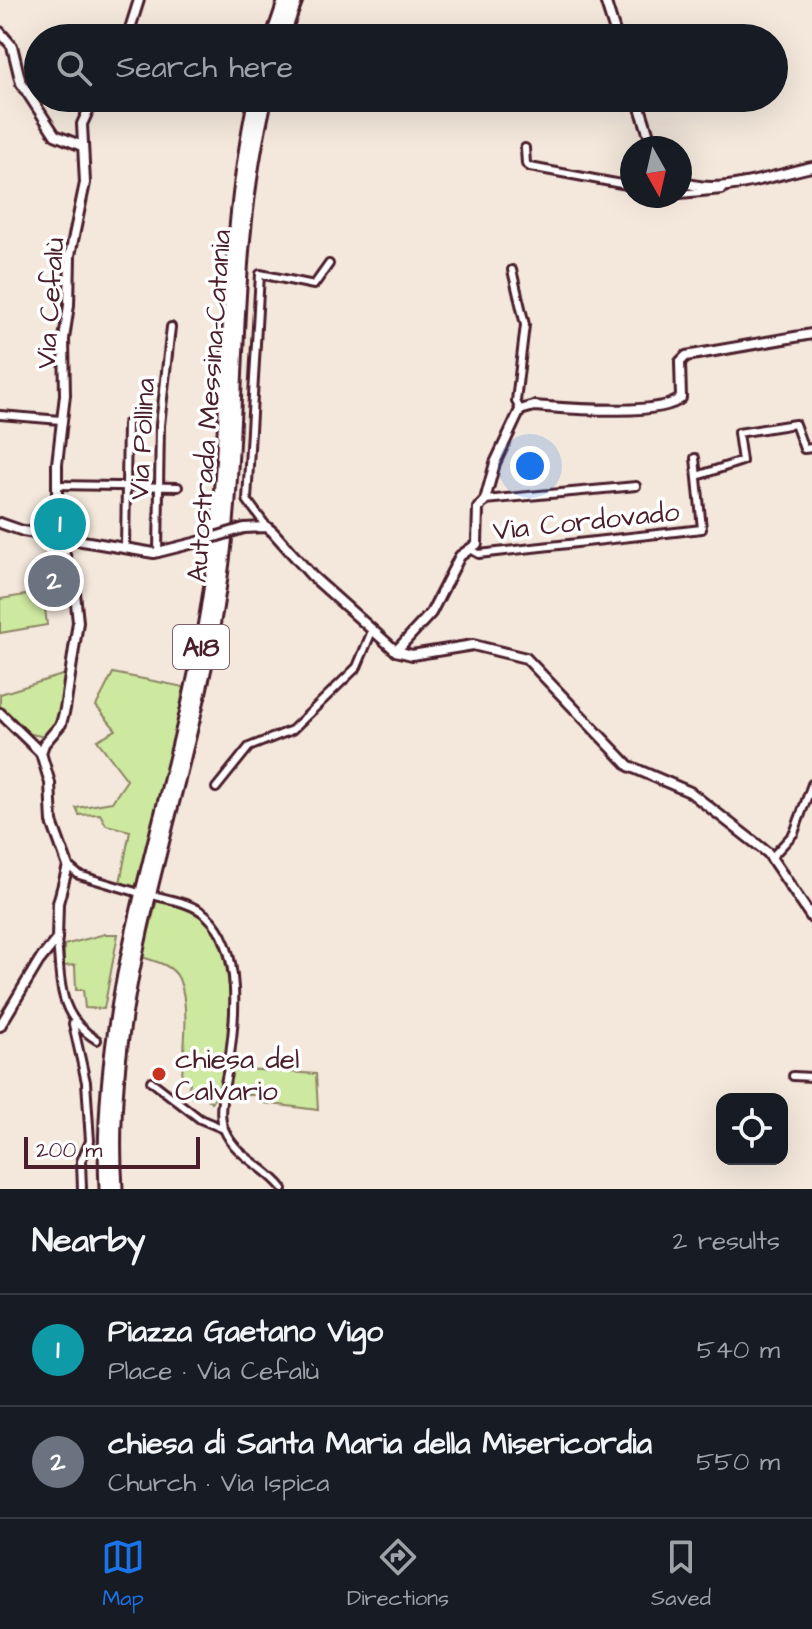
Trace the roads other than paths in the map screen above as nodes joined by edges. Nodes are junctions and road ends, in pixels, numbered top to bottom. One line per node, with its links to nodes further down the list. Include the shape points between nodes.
1 (139, 0): 5 (street)
2 (285, 0): 6 (highway)
3 (296, 0): 7 (highway)
4 (605, 0): 8 (street)
5 (131, 24)
6 (277, 24)
7 (287, 24)
8 (613, 24)
9 (0, 32): 10 (street, via 12,46)
10 (24, 88)
11 (40, 112): 17 (street, via 55,135)
12 (85, 112): 17 (street, Via Cefalù)
13 (253, 112): 70 (highway, Autostrada Messina-Catania / A18, via 236,216 211,585 194,681 117,1002 106,1096)
14 (264, 112): 71 (highway, Autostrada Messina-Catania / A18, via 245,217 220,585 203,684 132,969 118,1069)
15 (641, 112): 16 (street)
16 (649, 136)
17 (82, 146): 30 (street, Via Cefalù, via 85,183 70,255)
18 (525, 148): 20 (street, via 530,167)
19 (812, 167): 22 (street)
20 (620, 184)
21 (692, 184): 22 (street)
22 (724, 186): 23 (street)
23 (692, 194)
24 (329, 264): 42 (street, via 314,285 260,274 247,500)
25 (512, 270): 28 (street, Via Cordovado, via 525,325 516,401)
26 (171, 327): 37 (street, Via Pollina)
27 (812, 334): 28 (street, via 686,356 680,362 681,398 673,403)
28 (520, 410): 40 (street, Via Cordovado, via 495,463)
29 (0, 415): 30 (street)
30 (61, 420): 35 (street, Via Cefalù)
31 (127, 424): 36 (street)
32 (812, 448): 34 (street, Via Cordovado, via 804,449 795,424 738,433 742,461)
33 (695, 458): 34 (street, Via Cordovado)
34 (697, 476): 45 (street, Via Cordovado, via 702,529 479,554)
35 (56, 485): 36 (street); 43 (street, Via Cefalù)
36 (126, 486): 37 (street); 44 (street)
37 (159, 486): 39 (street); 46 (street, Via Pollina)
38 (636, 486): 40 (street, Via Cordovado)
39 (178, 487)
40 (485, 500): 45 (street, Via Cordovado, via 478,508 477,544)
41 (0, 523): 43 (street)
42 (267, 527): 46 (street, bridge, via 244,528); 47 (street)
43 (59, 534): 44 (street); 51 (street, Via Cefalù, via 78,622 61,724)
44 (125, 547): 46 (street)
45 (472, 550): 48 (street, Via Cordovado, via 460,556 431,613)
46 (158, 553)
47 (372, 631): 48 (street); 53 (street, via 357,667 292,730 249,747)
48 (396, 651): 54 (street, via 412,655 473,645 526,658 629,766 690,792)
49 (0, 713): 50 (street)
50 (21, 734): 51 (street); 51 (street)
51 (44, 746): 55 (street, via 52,822)
52 (812, 784): 54 (street, via 794,833)
53 (216, 788)
54 (772, 857): 60 (street)
55 (68, 866): 56 (street); 57 (street)
56 (79, 875): 57 (street); 58 (street)
57 (66, 877): 61 (street, via 58,903)
58 (136, 892)
59 (156, 896): 68 (street, via 200,911 216,926 227,950 233,1015)
60 (812, 918)
61 (57, 939): 62 (street); 63 (street)
62 (1, 1024)
63 (73, 1024): 64 (street); 69 (street, via 86,1082 90,1141 81,1161)
64 (97, 1040)
65 (793, 1076): 66 (street)
66 (812, 1077)
67 (151, 1081): 68 (street, via 200,1119)
68 (224, 1129): 72 (street, via 244,1157)
69 (82, 1189)
70 (106, 1189)
71 (116, 1189)
72 (283, 1189)

